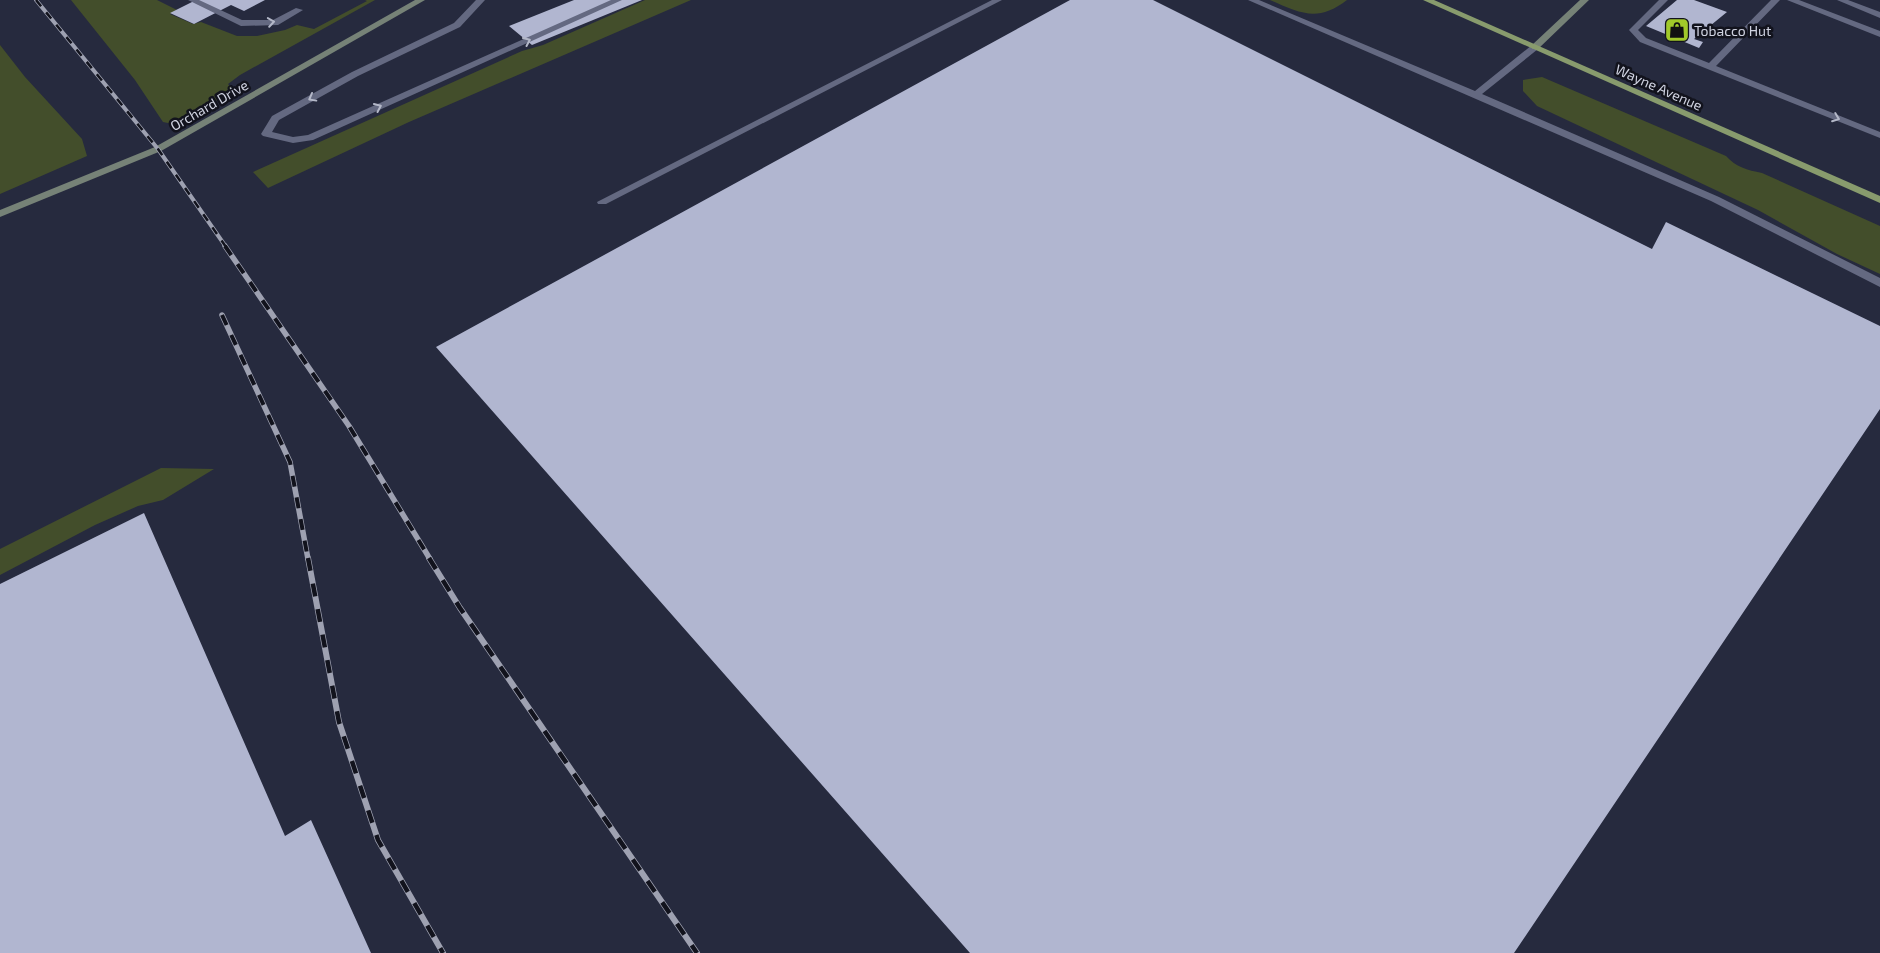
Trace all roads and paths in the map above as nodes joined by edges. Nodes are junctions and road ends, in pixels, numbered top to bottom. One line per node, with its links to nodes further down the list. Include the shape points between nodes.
1 (192, 0): 13 (lane, one-way to 13, via 241,23 276,23)
2 (421, 0): 22 (street, Orchard Drive, via 158,149)
3 (481, 0): 4 (lane, one-way to 4, via 457,25 355,74 275,118 266,134 293,140 310,138)
4 (618, 0)
5 (998, 0): 21 (lane)
6 (1252, 0): 18 (lane)
7 (1427, 0): 16 (main road, Wayne Avenue)
8 (1585, 0): 16 (street)
9 (1664, 0): 17 (lane, via 1633,30 1642,40)
10 (1776, 0): 17 (lane)
11 (1791, 0): 15 (lane)
12 (1841, 0): 14 (lane)
13 (299, 10)
14 (1880, 15)
15 (1880, 34)
16 (1535, 47): 18 (lane); 20 (main road, Wayne Avenue)
17 (1710, 67): 19 (lane, one-way to 19)
18 (1476, 94): 23 (lane, via 1715,200)
19 (1878, 134)
20 (1880, 200)
21 (602, 202)
22 (0, 214)
23 (1880, 283)

